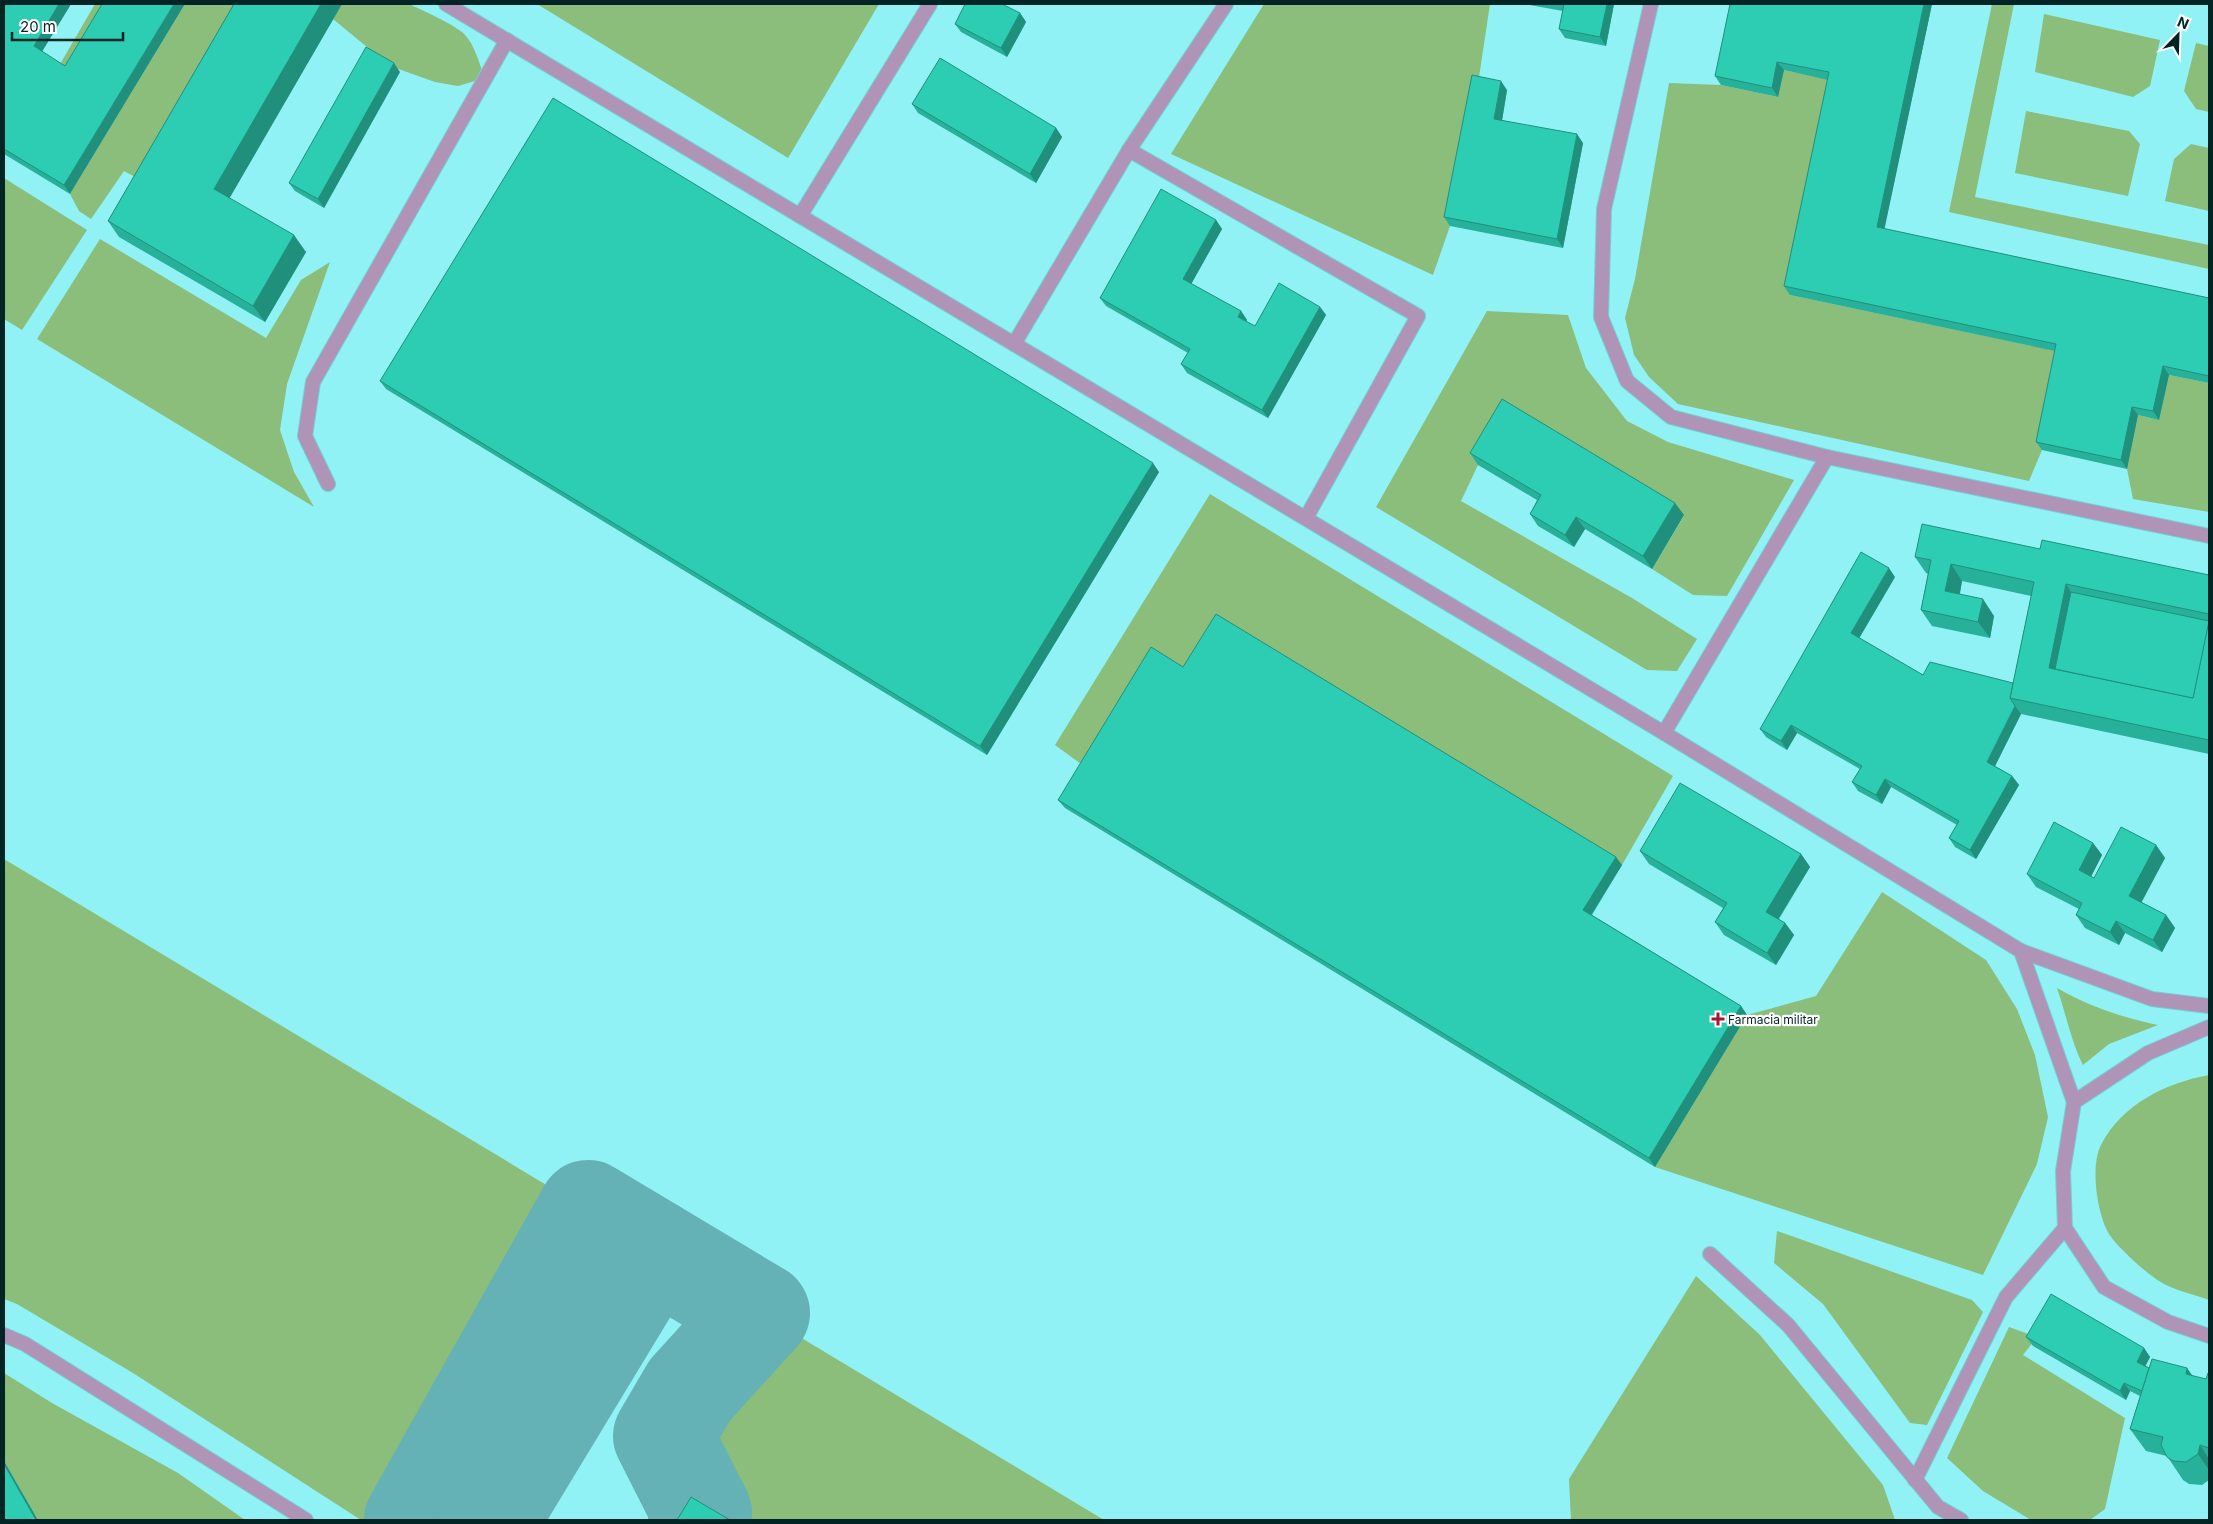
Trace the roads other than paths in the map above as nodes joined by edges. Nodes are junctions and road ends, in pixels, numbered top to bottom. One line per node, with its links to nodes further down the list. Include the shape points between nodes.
1 (446, 4): 5 (lane)
2 (930, 4): 7 (lane)
3 (1226, 4): 6 (lane)
4 (1650, 4): 9 (lane, via 1604,209 1601,317 1627,380 1671,417)
5 (507, 40): 7 (lane); 10 (lane, via 313,382 305,436)
6 (1129, 150): 8 (lane); 11 (lane, via 1418,316)
7 (800, 216): 8 (lane)
8 (1014, 344): 11 (lane)
9 (1827, 456): 12 (lane); 13 (lane)
10 (328, 484)
11 (1306, 518): 13 (lane)
12 (2209, 536)
13 (1664, 733): 14 (lane)
14 (2021, 951): 15 (lane, via 2152,999); 17 (lane)
15 (2209, 1006)
16 (2209, 1027): 17 (lane, via 2148,1053)
17 (2074, 1102): 18 (lane, via 2063,1171)
18 (2065, 1228): 21 (lane, via 2104,1287 2168,1322); 22 (lane, via 2006,1297)
19 (1710, 1254): 22 (lane, via 1788,1325)
20 (4, 1335): 24 (lane, via 25,1344)
21 (2209, 1336)
22 (1915, 1480): 23 (lane)
23 (1938, 1514): 25 (lane)
24 (306, 1520)
25 (1961, 1520)

